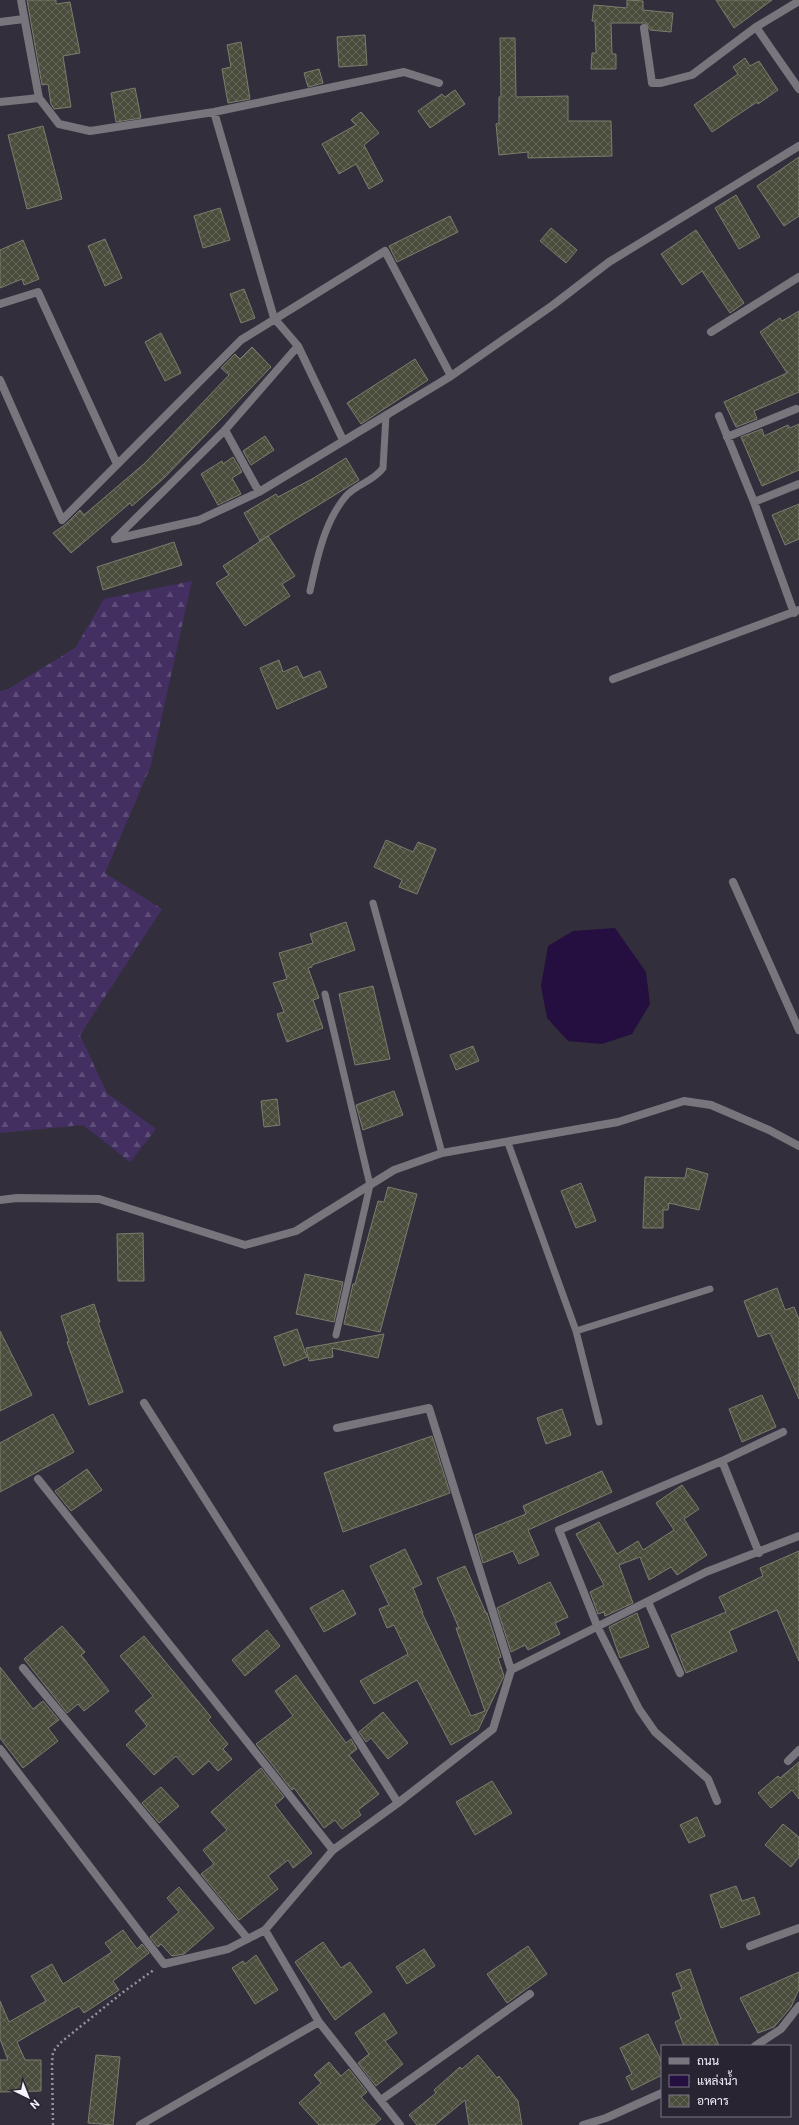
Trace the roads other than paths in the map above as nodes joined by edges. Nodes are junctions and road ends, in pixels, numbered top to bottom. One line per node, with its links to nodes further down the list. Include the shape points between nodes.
1 (21, 0): 3 (street)
2 (799, 1): 5 (street)
3 (24, 19): 4 (street); 9 (street)
4 (0, 22)
5 (756, 27): 6 (street, via 692,75 661,83 652,83); 8 (street)
6 (644, 28)
7 (439, 82): 11 (street, via 404,72)
8 (799, 89)
9 (39, 98): 10 (street); 11 (street, via 59,124 90,131)
10 (0, 102)
11 (214, 112): 15 (street)
12 (799, 146): 18 (street, via 609,262 553,306)
13 (799, 277): 16 (street)
14 (0, 304): 26 (street, via 38,292)
15 (274, 318): 17 (street); 18 (street, via 385,251); 26 (street, via 241,340)
16 (711, 332)
17 (298, 346): 23 (street); 25 (street)
18 (451, 376): 21 (street)
19 (0, 380): 26 (street, via 62,520)
20 (796, 409): 24 (street)
21 (386, 414): 25 (street); 30 (lane, via 383,468 379,474 346,497 334,516 320,547)
22 (720, 416): 24 (street)
23 (225, 430): 28 (street); 28 (street, via 115,539 199,520)
24 (727, 436): 29 (street)
25 (343, 440): 28 (street)
26 (118, 464)
27 (799, 484): 29 (street)
28 (260, 492)
29 (754, 502): 31 (street)
30 (310, 591)
31 (796, 612): 32 (street)
32 (613, 679)
33 (733, 882): 36 (street)
34 (373, 903): 39 (lane)
35 (325, 994): 40 (lane)
36 (799, 1030)
37 (508, 1143): 38 (street, via 618,1122 684,1101 711,1105); 39 (street); 43 (lane)
38 (799, 1146)
39 (442, 1153): 40 (street, via 394,1170)
40 (370, 1186): 41 (street, via 296,1231 245,1245 99,1199); 44 (lane)
41 (0, 1200)
42 (710, 1289): 43 (lane)
43 (576, 1331): 46 (lane)
44 (336, 1335)
45 (144, 1403): 62 (street)
46 (599, 1422)
47 (336, 1428): 56 (street, via 429,1408)
48 (783, 1432): 49 (street)
49 (722, 1461): 52 (street); 54 (street, via 559,1530)
50 (38, 1479): 63 (street)
51 (799, 1536): 52 (street)
52 (759, 1553): 53 (street, via 706,1572)
53 (648, 1602): 54 (street); 57 (street)
54 (598, 1628): 56 (street); 61 (street, via 639,1708 655,1732 708,1779)
55 (23, 1668): 66 (street)
56 (511, 1670): 62 (street, via 493,1730)
57 (680, 1673)
58 (0, 1749): 66 (street, via 164,1964 228,1949)
59 (799, 1750): 60 (street)
60 (788, 1761)
61 (717, 1801)
62 (398, 1803): 63 (street)
63 (332, 1850): 65 (street)
64 (799, 1928): 67 (street)
65 (265, 1930): 66 (street); 70 (street)
66 (248, 1939)
67 (750, 1946)
68 (530, 1994): 73 (street)
69 (799, 2006): 71 (street, via 781,2029)
70 (319, 2022): 73 (street); 75 (street)
71 (756, 2045)
72 (661, 2094): 74 (street)
73 (381, 2100): 76 (street)
74 (607, 2122): 77 (street)
75 (140, 2125)
76 (400, 2125)
77 (583, 2125)

